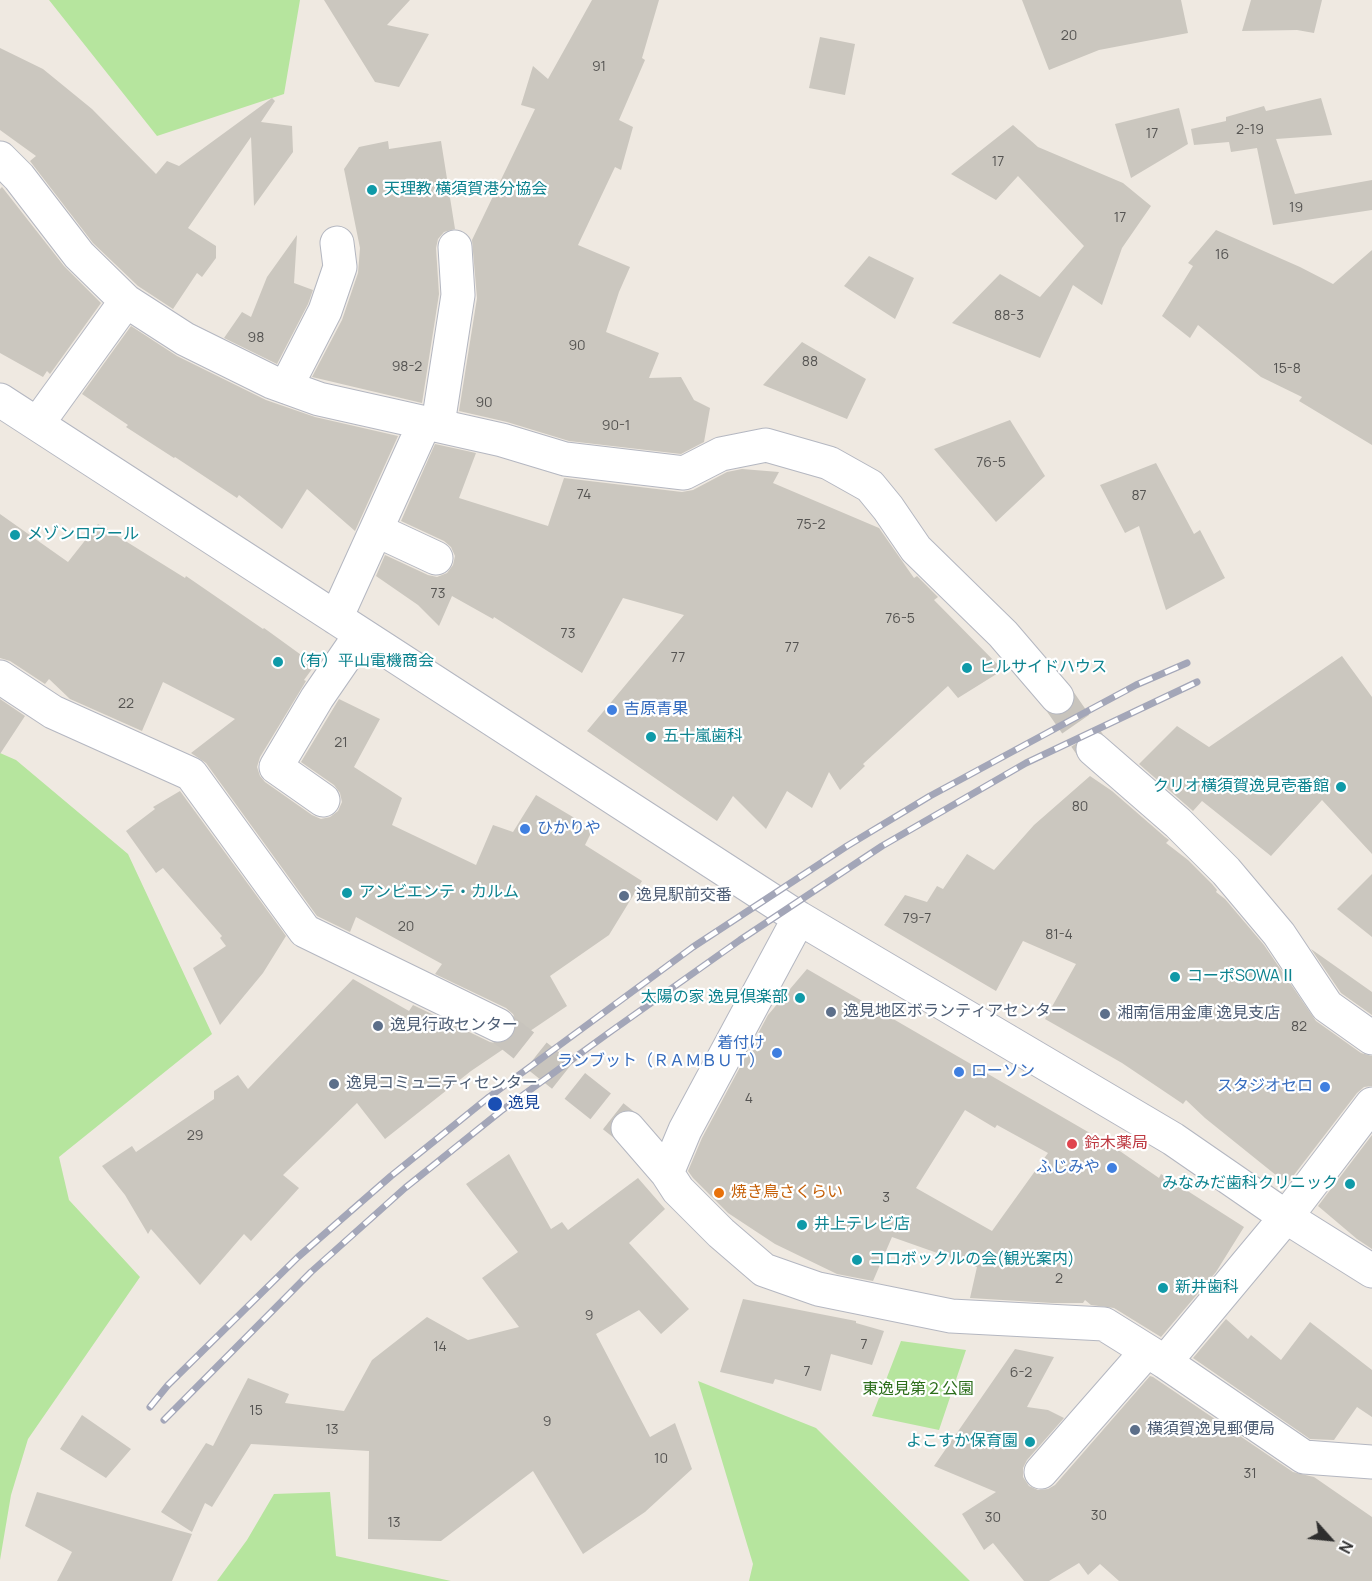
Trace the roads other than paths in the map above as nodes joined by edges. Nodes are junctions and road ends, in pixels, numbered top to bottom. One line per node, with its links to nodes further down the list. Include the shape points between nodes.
1 (0, 158): 4 (street, via 80,255)
2 (337, 243): 5 (street, via 340,267 325,310)
3 (455, 247): 8 (street, via 458,295)
4 (126, 302): 5 (street, via 185,339); 7 (street)
5 (286, 387): 8 (street, via 319,399)
6 (0, 400): 7 (street)
7 (38, 423): 11 (street)
8 (432, 423): 9 (street); 13 (street, via 565,459 684,472 721,454 766,445 829,463 870,486 916,549 1003,634)
9 (376, 530): 10 (street); 11 (street)
10 (436, 558)
11 (349, 626): 15 (street, via 317,698 276,767); 16 (street)
12 (0, 677): 17 (street, via 53,712 191,774 306,931)
13 (1057, 697)
14 (1094, 749): 18 (street, via 1226,871 1279,934 1327,1006)
15 (323, 800)
16 (799, 918): 21 (street, via 685,1130); 22 (street, via 1173,1139)
17 (498, 1025)
18 (1372, 1038)
19 (1372, 1104): 22 (street)
20 (628, 1128): 21 (street)
21 (667, 1173): 24 (street, via 678,1190 721,1233 764,1270 818,1289 951,1316 1104,1324)
22 (1286, 1217): 23 (street); 24 (street)
23 (1372, 1271)
24 (1156, 1357): 25 (street, via 1304,1457); 26 (street)
25 (1372, 1462)
26 (1041, 1472)

